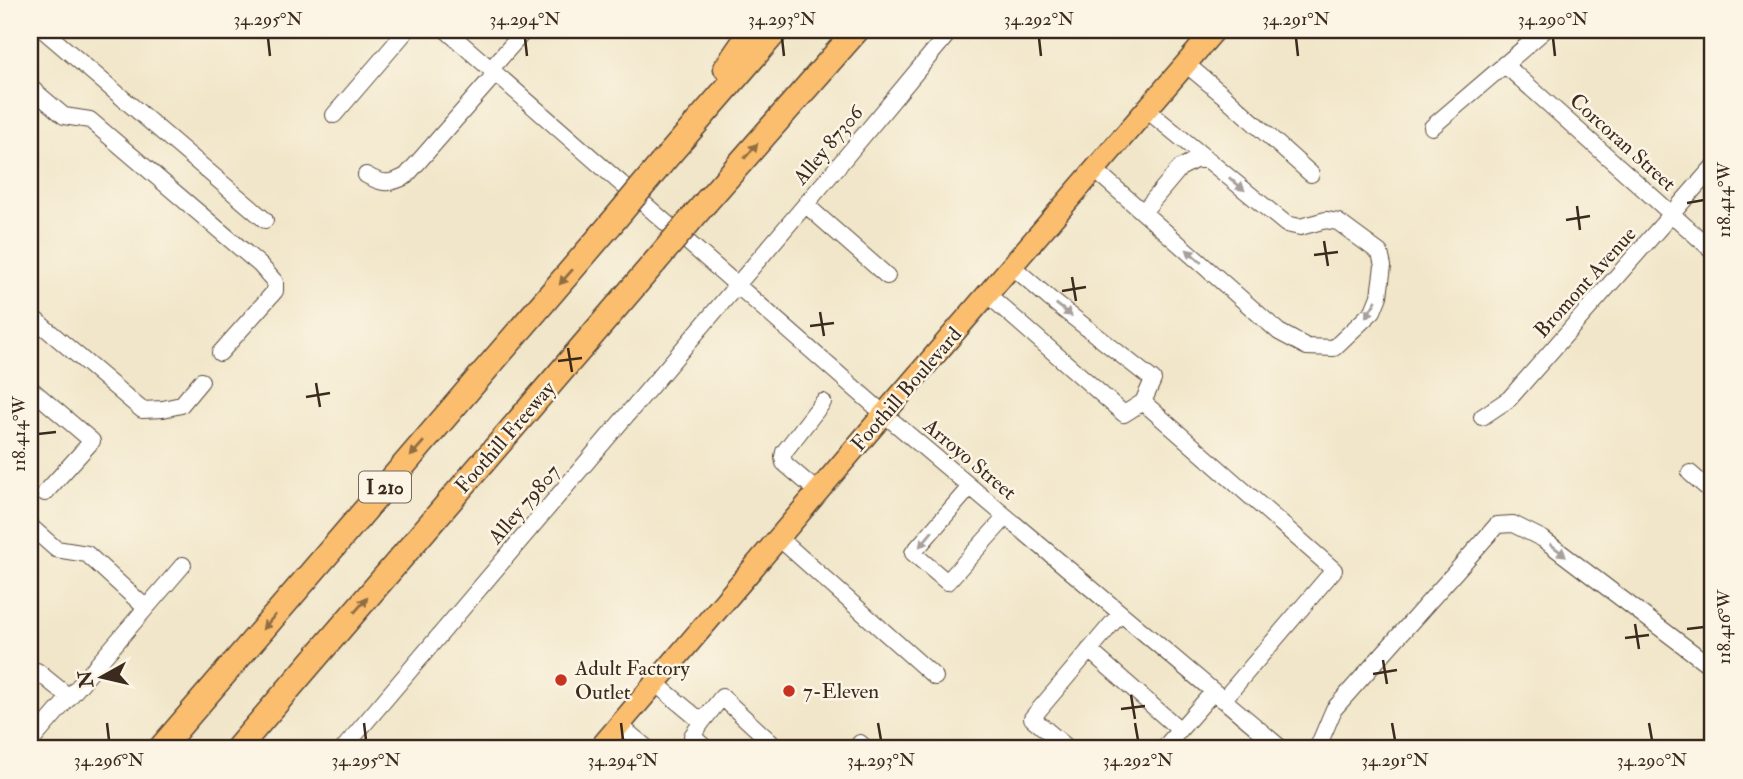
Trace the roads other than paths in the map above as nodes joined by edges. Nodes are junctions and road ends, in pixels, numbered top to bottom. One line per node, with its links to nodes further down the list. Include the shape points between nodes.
1 (43, 30): 27 (street)
2 (407, 30): 16 (street)
3 (446, 30): 13 (street, Arroyo Street)
4 (525, 30): 13 (street)
5 (752, 30): 19 (highway)
6 (777, 30): 19 (highway, I 210)
7 (857, 30): 64 (highway, Foothill Freeway / I 210, one-way to 7, bridge)
8 (951, 30): 24 (street, Alley 87306)
9 (1215, 30): 11 (main road, Foothill Boulevard)
10 (1545, 30): 12 (street)
11 (1186, 64): 15 (main road, Foothill Boulevard); 22 (street)
12 (1504, 64): 17 (street); 26 (street, Corcoran Street)
13 (493, 71): 23 (street, via 406,176 387,183); 31 (street, Arroyo Street)
14 (30, 87): 34 (street, via 64,117 90,120 275,282 275,291)
15 (1147, 110): 18 (street); 21 (main road, Foothill Boulevard)
16 (334, 116)
17 (1432, 127)
18 (1209, 160): 25 (street, via 1195,160 1181,168); 25 (street, one-way to 25, via 1286,224 1300,227 1326,220 1338,222 1380,253 1383,266 1373,312 1334,348 1307,347 1279,332)
19 (661, 164): 63 (highway, I 210, one-way to 63, bridge)
20 (1713, 167): 26 (street, Bromont Avenue)
21 (1095, 170): 25 (street); 29 (main road, Foothill Boulevard)
22 (1311, 174)
23 (366, 175)
24 (806, 205): 30 (street); 31 (street, Alley 87306)
25 (1143, 212)
26 (1672, 215): 28 (street, Corcoran Street); 40 (street, Bromont Avenue, via 1509,400)
27 (265, 220)
28 (1713, 251)
29 (1012, 266): 32 (main road, Foothill Boulevard); 38 (street, one-way to 38, via 1153,380)
30 (887, 276)
31 (737, 285): 39 (street, Arroyo Street); 65 (street, Alley 79807)
32 (987, 295): 38 (street, via 1124,414); 39 (main road, Foothill Boulevard)
33 (30, 316): 35 (street, via 142,410 181,405)
34 (220, 353)
35 (201, 382)
36 (30, 388): 43 (street, via 92,441)
37 (823, 402): 44 (street, via 783,457 784,463)
38 (1143, 402): 57 (street, via 1334,570)
39 (884, 414): 42 (street, Arroyo Street); 44 (main road, Foothill Boulevard)
40 (1482, 417)
41 (1690, 473): 45 (street)
42 (970, 486): 46 (street, Arroyo Street); 46 (street, one-way to 46, via 913,553 947,582)
43 (45, 492)
44 (818, 492): 48 (main road, Foothill Boulevard)
45 (1713, 493)
46 (1006, 517): 51 (street, Arroyo Street)
47 (30, 526): 50 (street, via 56,549 87,554)
48 (779, 538): 55 (street); 56 (main road, Foothill Boulevard)
49 (183, 565): 50 (street)
50 (146, 608): 58 (street)
51 (1120, 614): 52 (street); 57 (street, Arroyo Street)
52 (1089, 650): 61 (street); 72 (street, via 1032,718)
53 (1713, 668): 75 (street, one-way to 53, via 1334,709 1497,525 1513,524 1543,539)
54 (30, 673): 58 (street, via 37,671)
55 (935, 677)
56 (655, 683): 59 (street); 60 (main road, Foothill Boulevard)
57 (1218, 696): 61 (street); 74 (street, Arroyo Street)
58 (69, 697): 62 (street)
59 (702, 722): 68 (street, via 692,736); 69 (street, via 722,697)
60 (620, 725): 66 (main road, Foothill Boulevard); 67 (street)
61 (1180, 730): 73 (street)
62 (30, 743)
63 (160, 749)
64 (237, 749)
65 (344, 749)
66 (599, 749)
67 (648, 749)
68 (707, 749)
69 (778, 749)
70 (855, 749): 71 (street, via 860,743)
71 (867, 749)
72 (1069, 749)
73 (1163, 749)
74 (1282, 749)
75 (1317, 749)

